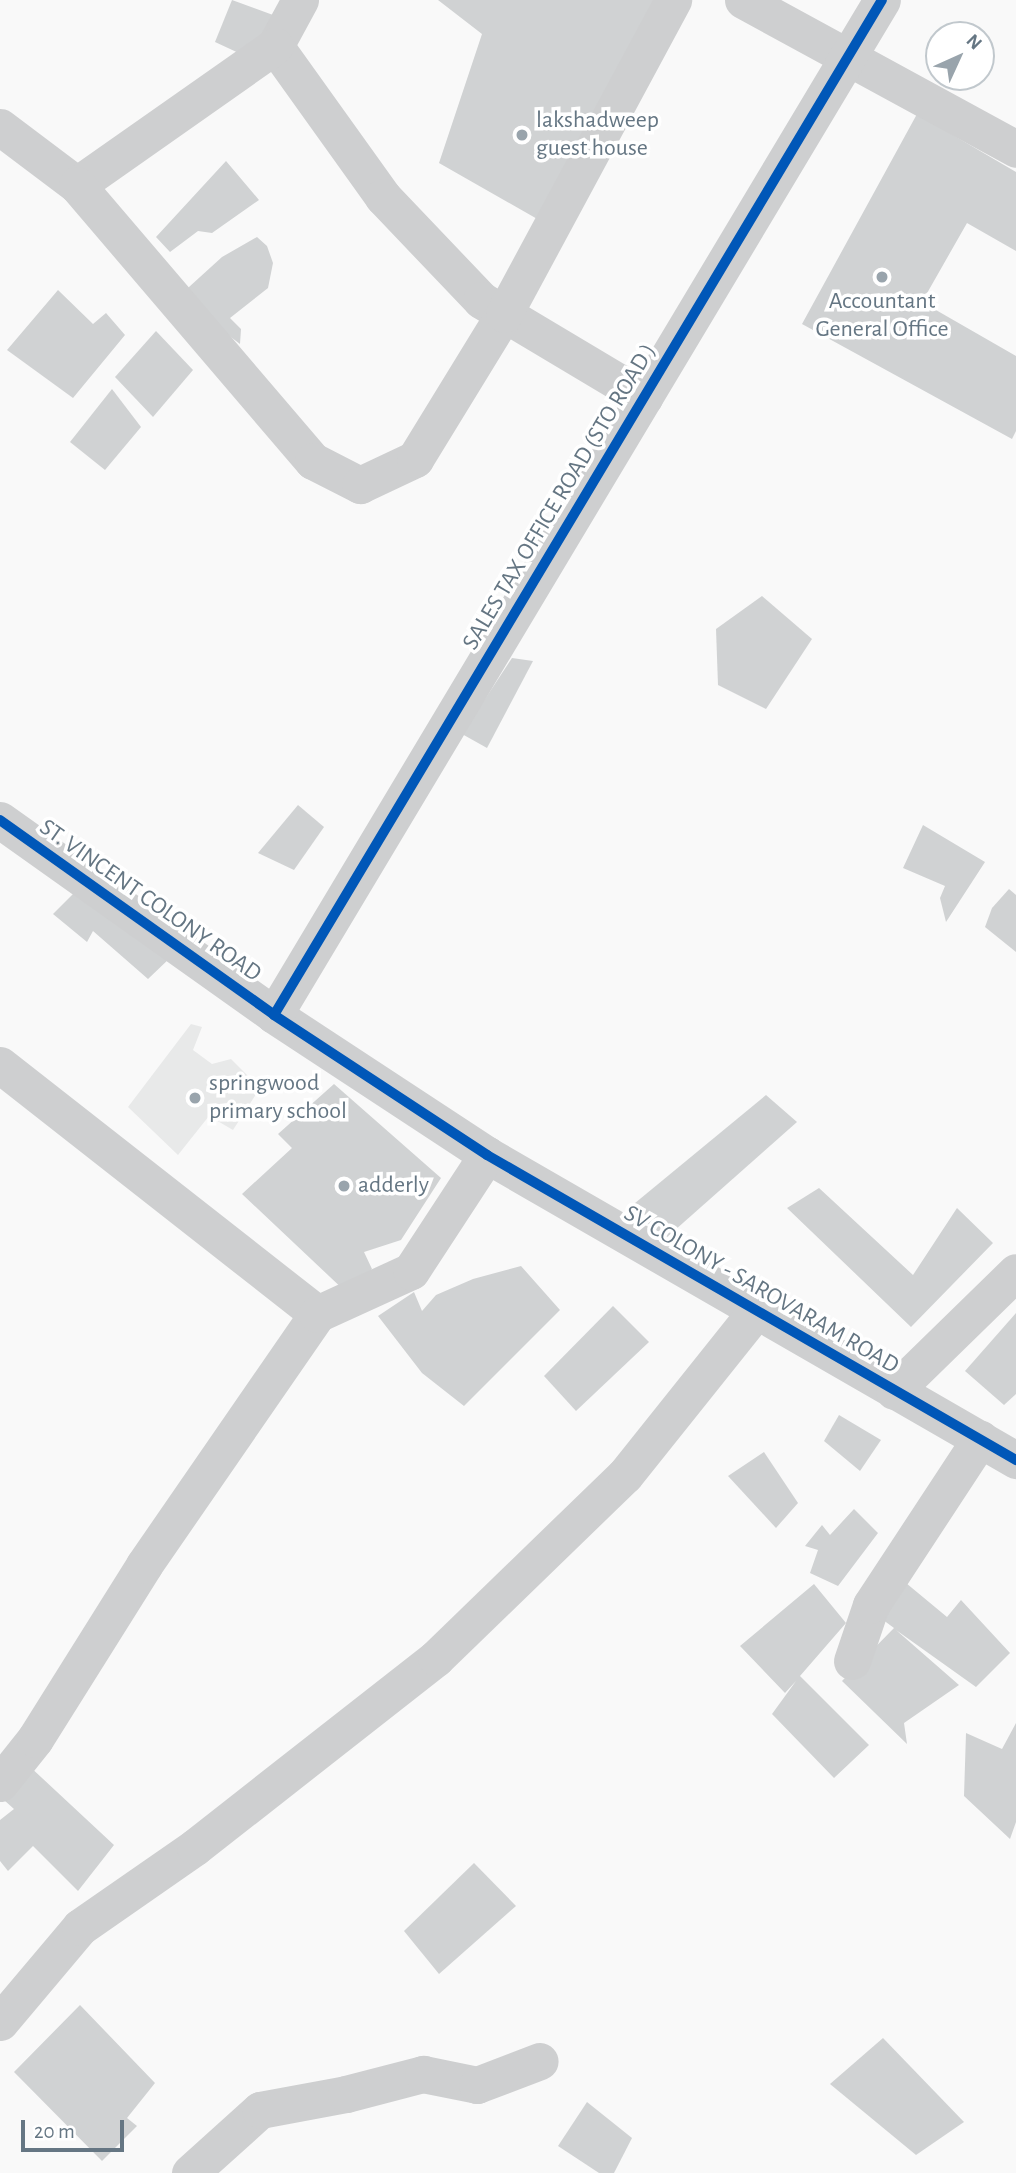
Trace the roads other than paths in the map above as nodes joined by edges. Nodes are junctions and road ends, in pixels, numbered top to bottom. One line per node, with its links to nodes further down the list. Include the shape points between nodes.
1 (300, 0): 5 (street)
2 (673, 0): 10 (street)
3 (743, 0): 6 (street)
4 (882, 0): 6 (street, SALES TAX OFFICE ROAD (STO ROAD ))
5 (275, 46): 9 (street); 10 (street, via 383,197 481,300)
6 (847, 58): 8 (street); 11 (street, SALES TAX OFFICE ROAD (STO ROAD ))
7 (0, 127): 9 (street)
8 (1016, 149)
9 (78, 185): 10 (street, via 313,461 360,485 415,459)
10 (504, 314): 11 (street)
11 (644, 397): 13 (street, SALES TAX OFFICE ROAD (STO ROAD ))
12 (0, 820): 13 (street, ST. VINCENT COLONY ROAD)
13 (274, 1015): 15 (street, ST. VINCENT COLONY ROAD)
14 (2, 1071): 18 (street)
15 (487, 1155): 17 (street, SV COLONY - SAROVARAM ROAD); 18 (street, via 411,1271)
16 (1016, 1272): 19 (street)
17 (755, 1312): 19 (street, SV COLONY - SAROVARAM ROAD); 24 (street, via 625,1475 436,1658 195,1847 80,1927)
18 (317, 1314): 23 (street, via 144,1565 35,1739)
19 (894, 1391): 20 (street, SV COLONY - SAROVARAM ROAD)
20 (980, 1439): 21 (street, SV COLONY - SAROVARAM ROAD); 22 (street, via 871,1605)
21 (1016, 1460)
22 (852, 1661)
23 (0, 1783)
24 (0, 2022)
25 (540, 2061): 26 (street, via 477,2085 423,2074 260,2110)
26 (190, 2173)

